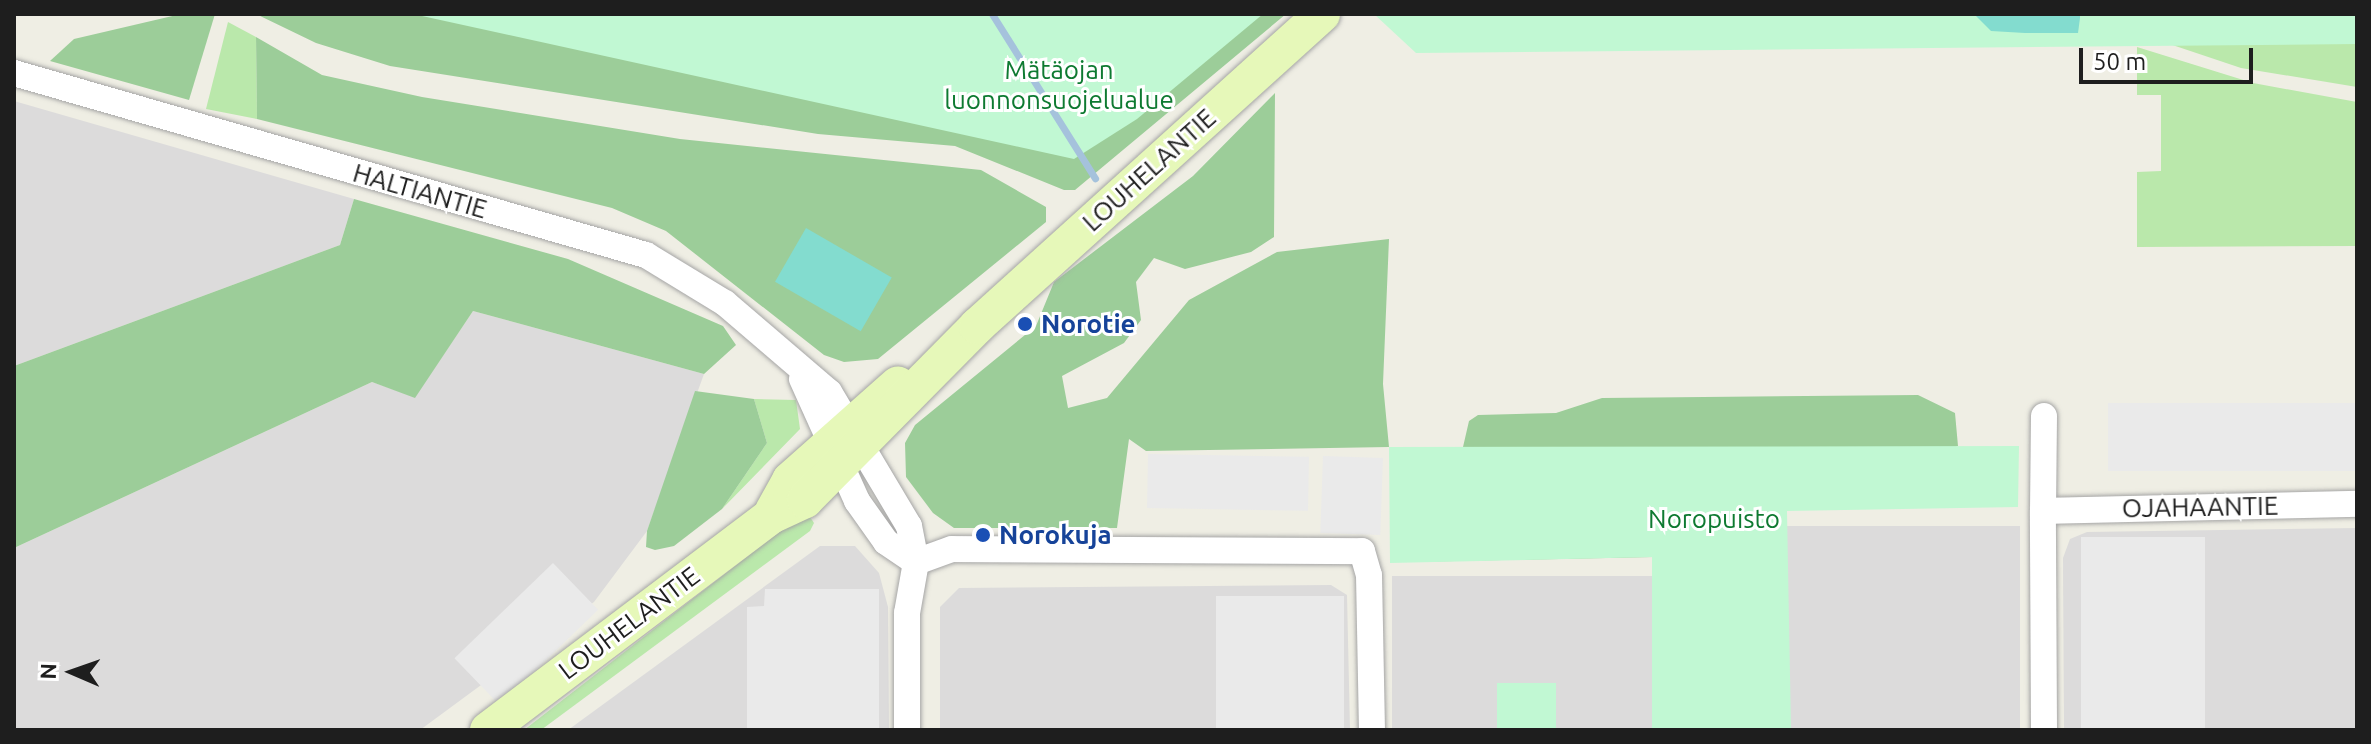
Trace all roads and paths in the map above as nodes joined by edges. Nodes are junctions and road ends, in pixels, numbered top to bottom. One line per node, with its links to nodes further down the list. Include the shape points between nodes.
1 (1322, 14): 4 (main road, LOUHELANTIE)
2 (14, 73): 4 (street, HALTIANTIE, via 646,255 725,303 829,392)
3 (2044, 416): 6 (street)
4 (843, 445): 7 (street, via 886,542); 8 (main road, LOUHELANTIE, via 795,507 771,516)
5 (2357, 504): 6 (street, OJAHAANTIE)
6 (2043, 511): 11 (street)
7 (916, 562): 9 (street, via 907,613); 10 (street, via 952,549 1362,551 1369,575)
8 (488, 730)
9 (907, 730)
10 (1372, 730)
11 (2044, 730)

